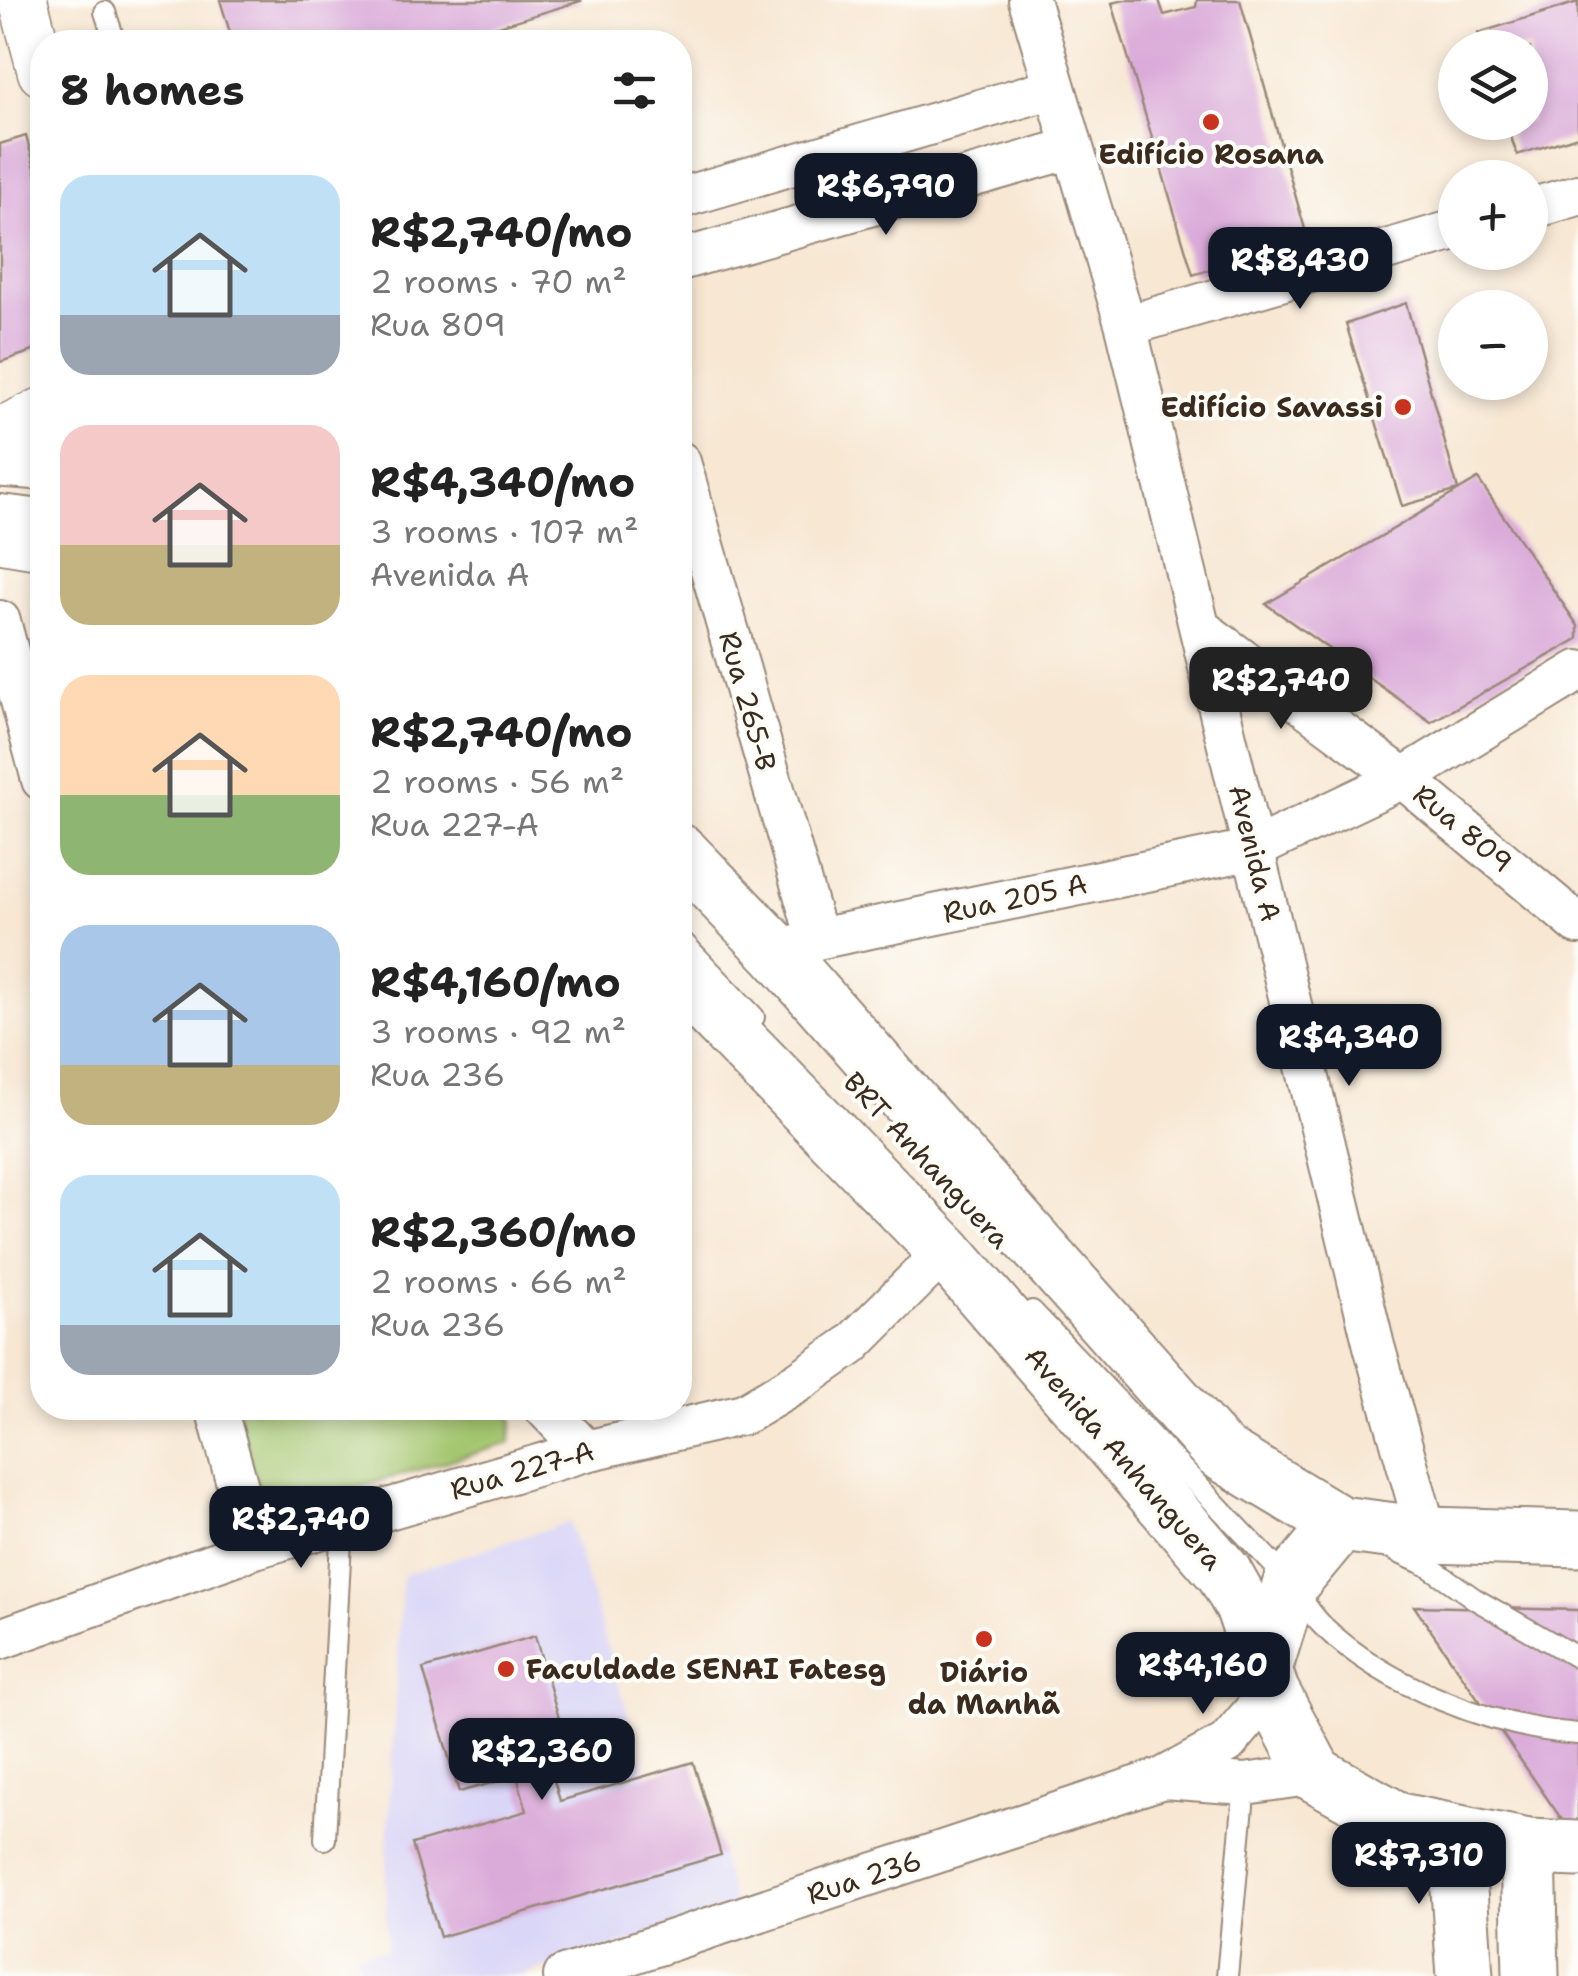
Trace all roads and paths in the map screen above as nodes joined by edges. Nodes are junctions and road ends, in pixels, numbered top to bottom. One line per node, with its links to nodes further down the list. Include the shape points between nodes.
1 (1029, 0): 6 (street, Avenida A)
2 (106, 12): 4 (lane)
3 (17, 17): 5 (street)
4 (111, 30)
5 (30, 46)
6 (1054, 88): 7 (street, Avenida A); 8 (street)
7 (1072, 148): 12 (street); 13 (street, Avenida A)
8 (692, 194)
9 (1578, 195): 10 (street)
10 (1548, 203)
11 (1438, 235): 13 (street)
12 (692, 257)
13 (1126, 326): 24 (street, Avenida A)
14 (30, 418): 15 (street)
15 (0, 432)
16 (0, 459): 17 (main road)
17 (30, 461)
18 (0, 505): 19 (lane)
19 (30, 509)
20 (692, 512): 31 (street, Rua 265-B)
21 (0, 535): 22 (main road)
22 (30, 540)
23 (0, 621): 26 (street)
24 (1200, 629): 27 (street, Rua 809); 28 (street, Avenida A)
25 (1578, 671): 27 (street, Rua 205 A)
26 (30, 735)
27 (1403, 778): 28 (street, Rua 205 A); 30 (street, Rua 809)
28 (1254, 849): 31 (street, Rua 205 A); 44 (street, Avenida A)
29 (692, 862): 31 (main road)
30 (1578, 924)
31 (797, 945): 43 (main road, via 1220,1452)
32 (692, 952): 34 (lane)
33 (692, 992): 35 (main road, Avenida Anhanguera)
34 (774, 1038)
35 (945, 1251): 40 (street, Rua 227-A, via 851,1346 744,1414); 50 (main road, Avenida Anhanguera, via 1224,1573)
36 (1014, 1292): 39 (lane)
37 (219, 1420): 46 (street)
38 (557, 1420): 40 (street)
39 (1135, 1420): 41 (lane); 47 (lane)
40 (586, 1450): 42 (street, Rua 227-A)
41 (1236, 1494)
42 (342, 1522): 46 (street, Rua 227-A); 56 (lane)
43 (1325, 1528): 44 (main road); 47 (main road); 49 (lane, via 1428,1566)
44 (1426, 1535): 45 (main road)
45 (1578, 1540)
46 (255, 1548): 48 (street, Rua 227-A)
47 (1291, 1583): 50 (main road); 51 (lane, via 1322,1626 1382,1673 1536,1732)
48 (0, 1639)
49 (1578, 1658)
50 (1268, 1678): 52 (main road, Avenida Anhanguera); 53 (street, Rua 236, via 1227,1743)
51 (1578, 1734)
52 (1315, 1774): 54 (street, Rua 236); 55 (main road, via 1399,1821)
53 (1163, 1778): 54 (street, Rua 236); 58 (street, Rua 236)
54 (1245, 1784): 59 (lane)
55 (1456, 1833): 57 (main road); 60 (main road)
56 (325, 1840)
57 (1553, 1848): 61 (main road)
58 (564, 1976)
59 (1228, 1976)
60 (1465, 1976)
61 (1531, 1976)

